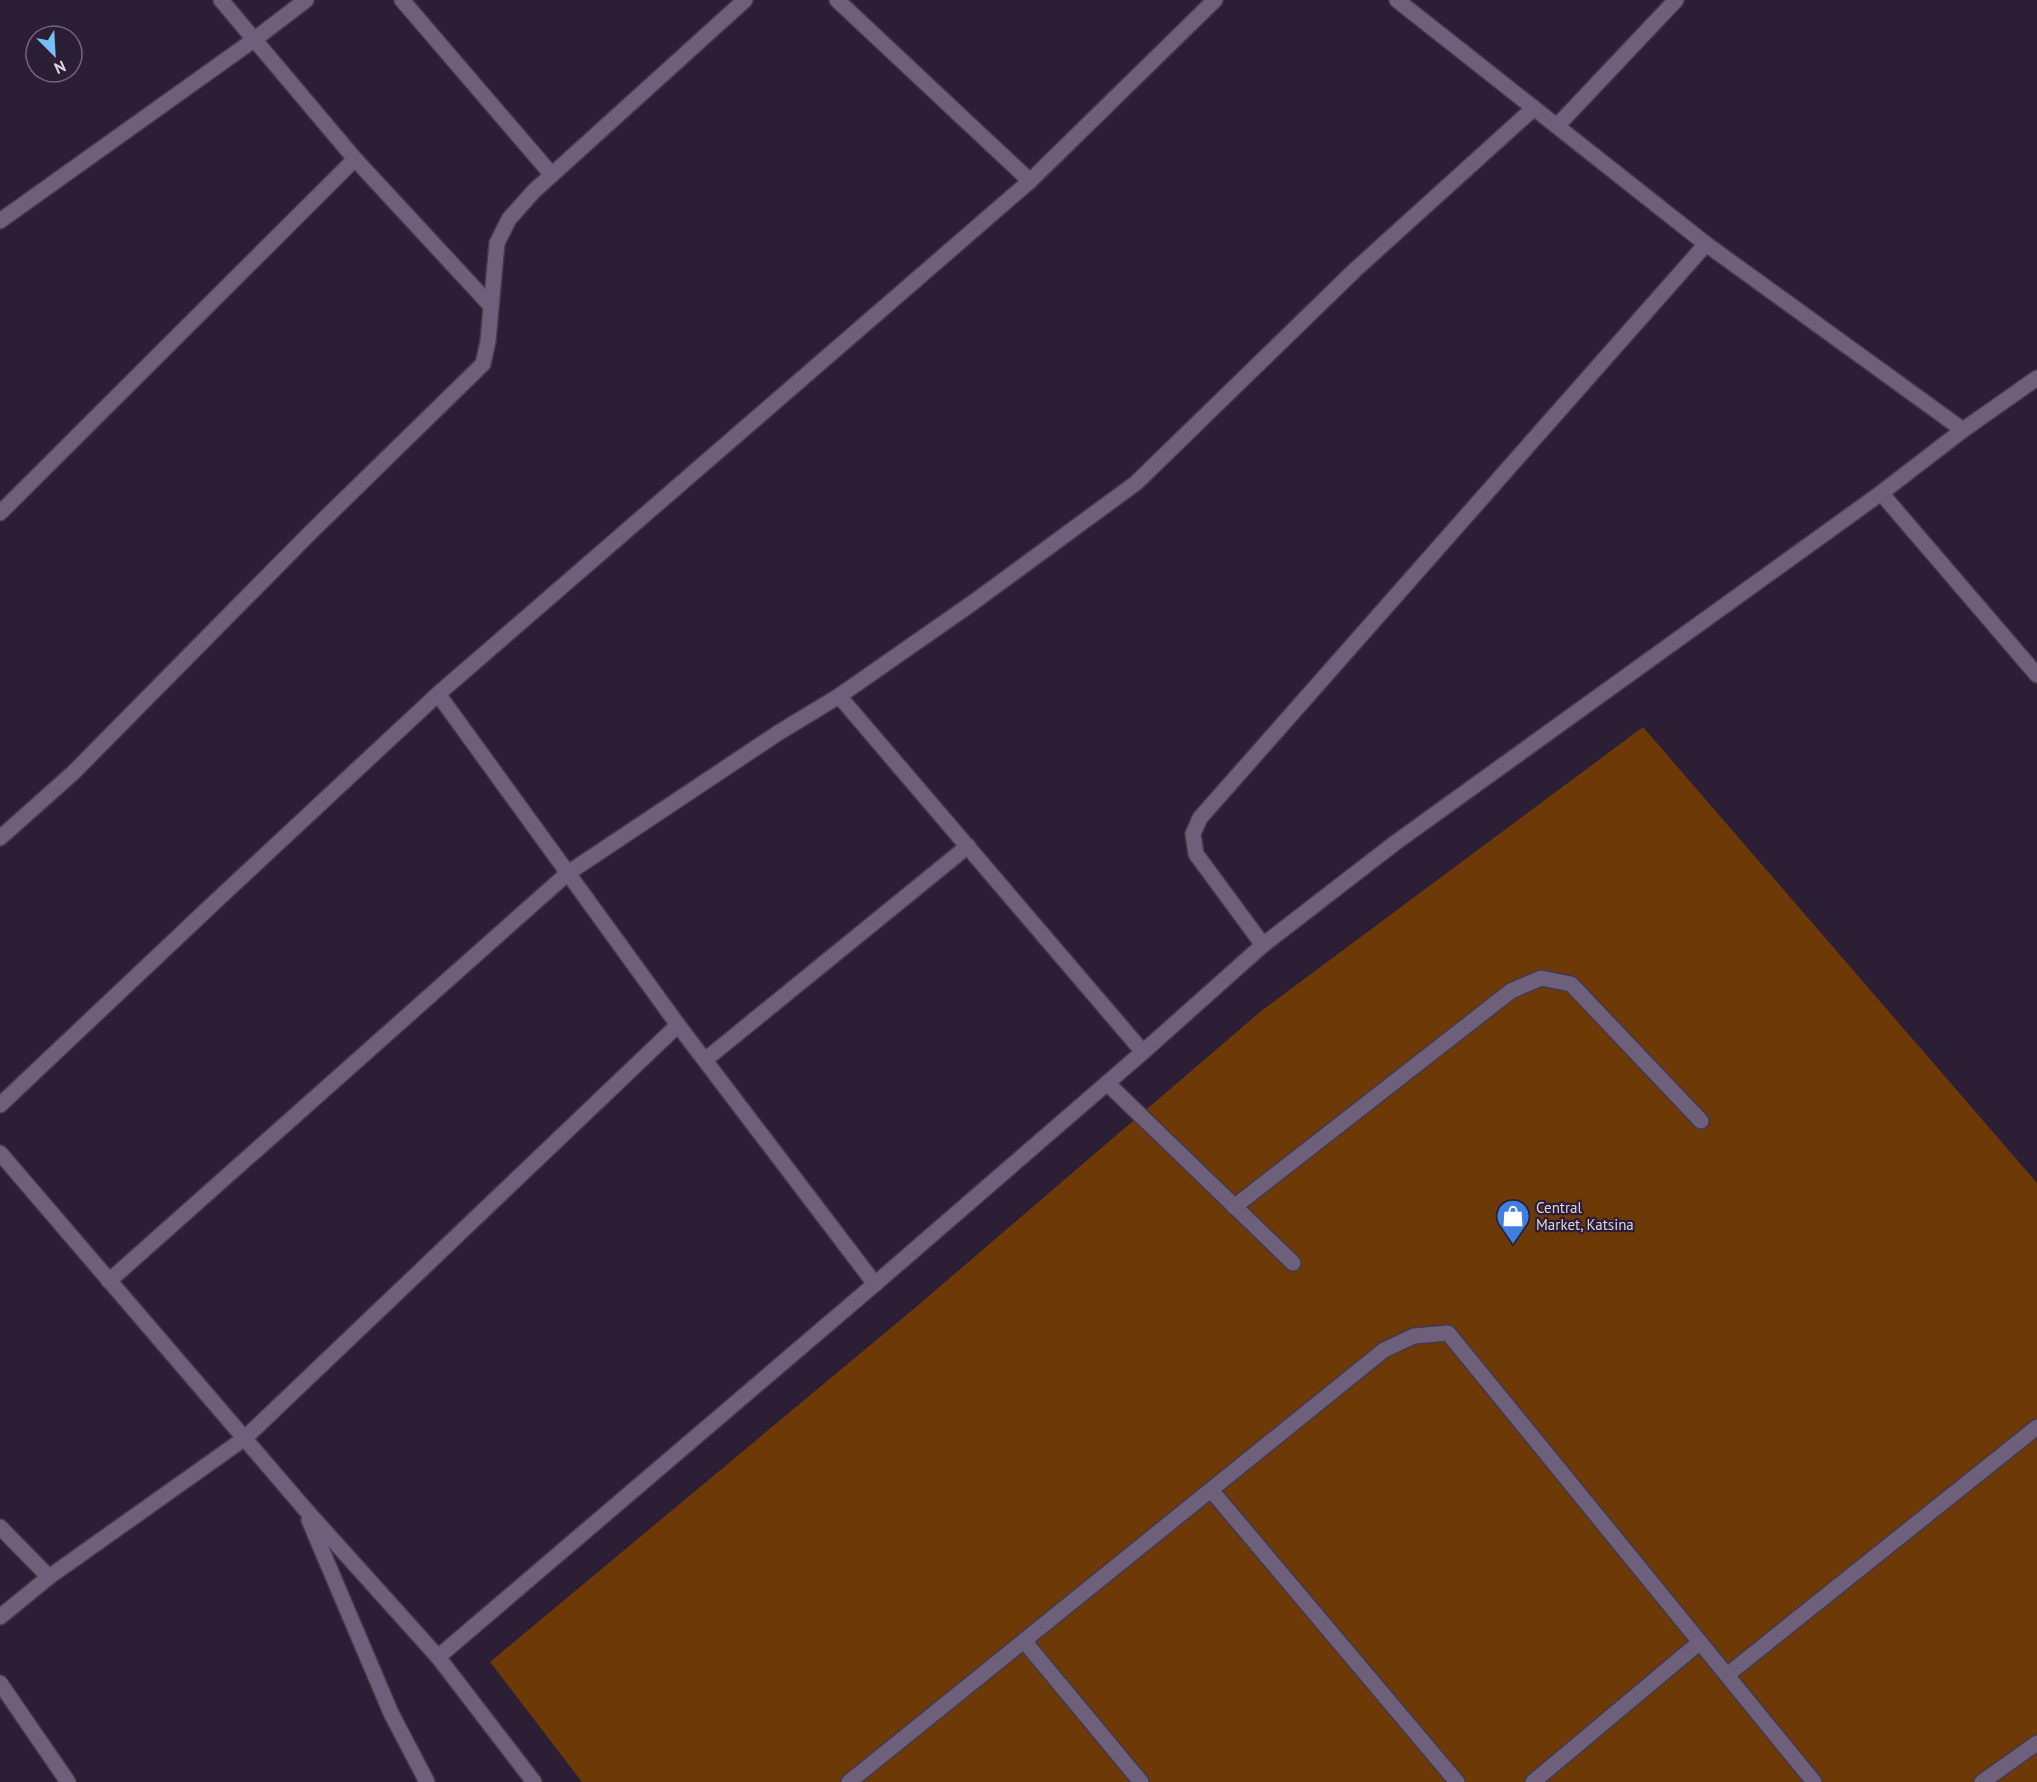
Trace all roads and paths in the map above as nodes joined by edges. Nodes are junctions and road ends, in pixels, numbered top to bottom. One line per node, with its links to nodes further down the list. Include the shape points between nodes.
1 (221, 0): 9 (street)
2 (306, 0): 9 (street)
3 (402, 0): 13 (street)
4 (745, 0): 13 (street)
5 (837, 0): 14 (street)
6 (1215, 0): 14 (street)
7 (1397, 0): 10 (street)
8 (1676, 0): 11 (street)
9 (255, 39): 12 (street); 15 (street)
10 (1534, 108): 11 (street); 24 (street, via 1355,270 1136,483)
11 (1557, 126): 16 (street)
12 (355, 159): 17 (street); 21 (street)
13 (552, 175): 17 (street, via 509,219 497,243)
14 (1030, 181): 23 (street)
15 (0, 221)
16 (1706, 244): 19 (street); 28 (street, via 1200,818 1193,834 1196,854)
17 (491, 306): 25 (street, via 483,364 73,773)
18 (2037, 378): 19 (street)
19 (1963, 430): 20 (street)
20 (1881, 493): 22 (street); 28 (street, via 1395,843)
21 (0, 513)
22 (2037, 675)
23 (438, 694): 27 (street); 33 (street)
24 (839, 696): 26 (street); 27 (street)
25 (0, 838)
26 (968, 846): 30 (street); 31 (street)
27 (568, 873): 29 (street); 38 (street)
28 (1263, 945): 30 (street)
29 (678, 1025): 31 (street); 41 (street)
30 (1143, 1052): 32 (street)
31 (705, 1060): 39 (street)
32 (1107, 1083): 36 (street); 39 (street)
33 (0, 1105)
34 (1701, 1121): 36 (street, via 1571,984 1541,978 1511,992)
35 (0, 1154): 38 (street)
36 (1234, 1207): 37 (street)
37 (1293, 1263)
38 (109, 1281): 41 (street)
39 (874, 1284): 49 (street)
40 (2037, 1427): 50 (street)
41 (245, 1438): 43 (street); 45 (street)
42 (1211, 1490): 47 (street); 48 (street, via 1384,1350 1414,1336 1448,1333); 58 (street)
43 (304, 1509): 49 (street); 55 (street, via 391,1713)
44 (0, 1527): 45 (street)
45 (49, 1577): 46 (street)
46 (0, 1617)
47 (1024, 1641): 53 (street); 57 (street)
48 (1700, 1641): 50 (street); 59 (street)
49 (438, 1657): 56 (street)
50 (1727, 1676): 60 (street)
51 (0, 1683): 54 (street)
52 (2037, 1743): 61 (street)
53 (1139, 1781)
54 (68, 1782)
55 (428, 1782)
56 (534, 1782)
57 (849, 1782)
58 (1458, 1782)
59 (1533, 1782)
60 (1814, 1782)
61 (1982, 1782)

